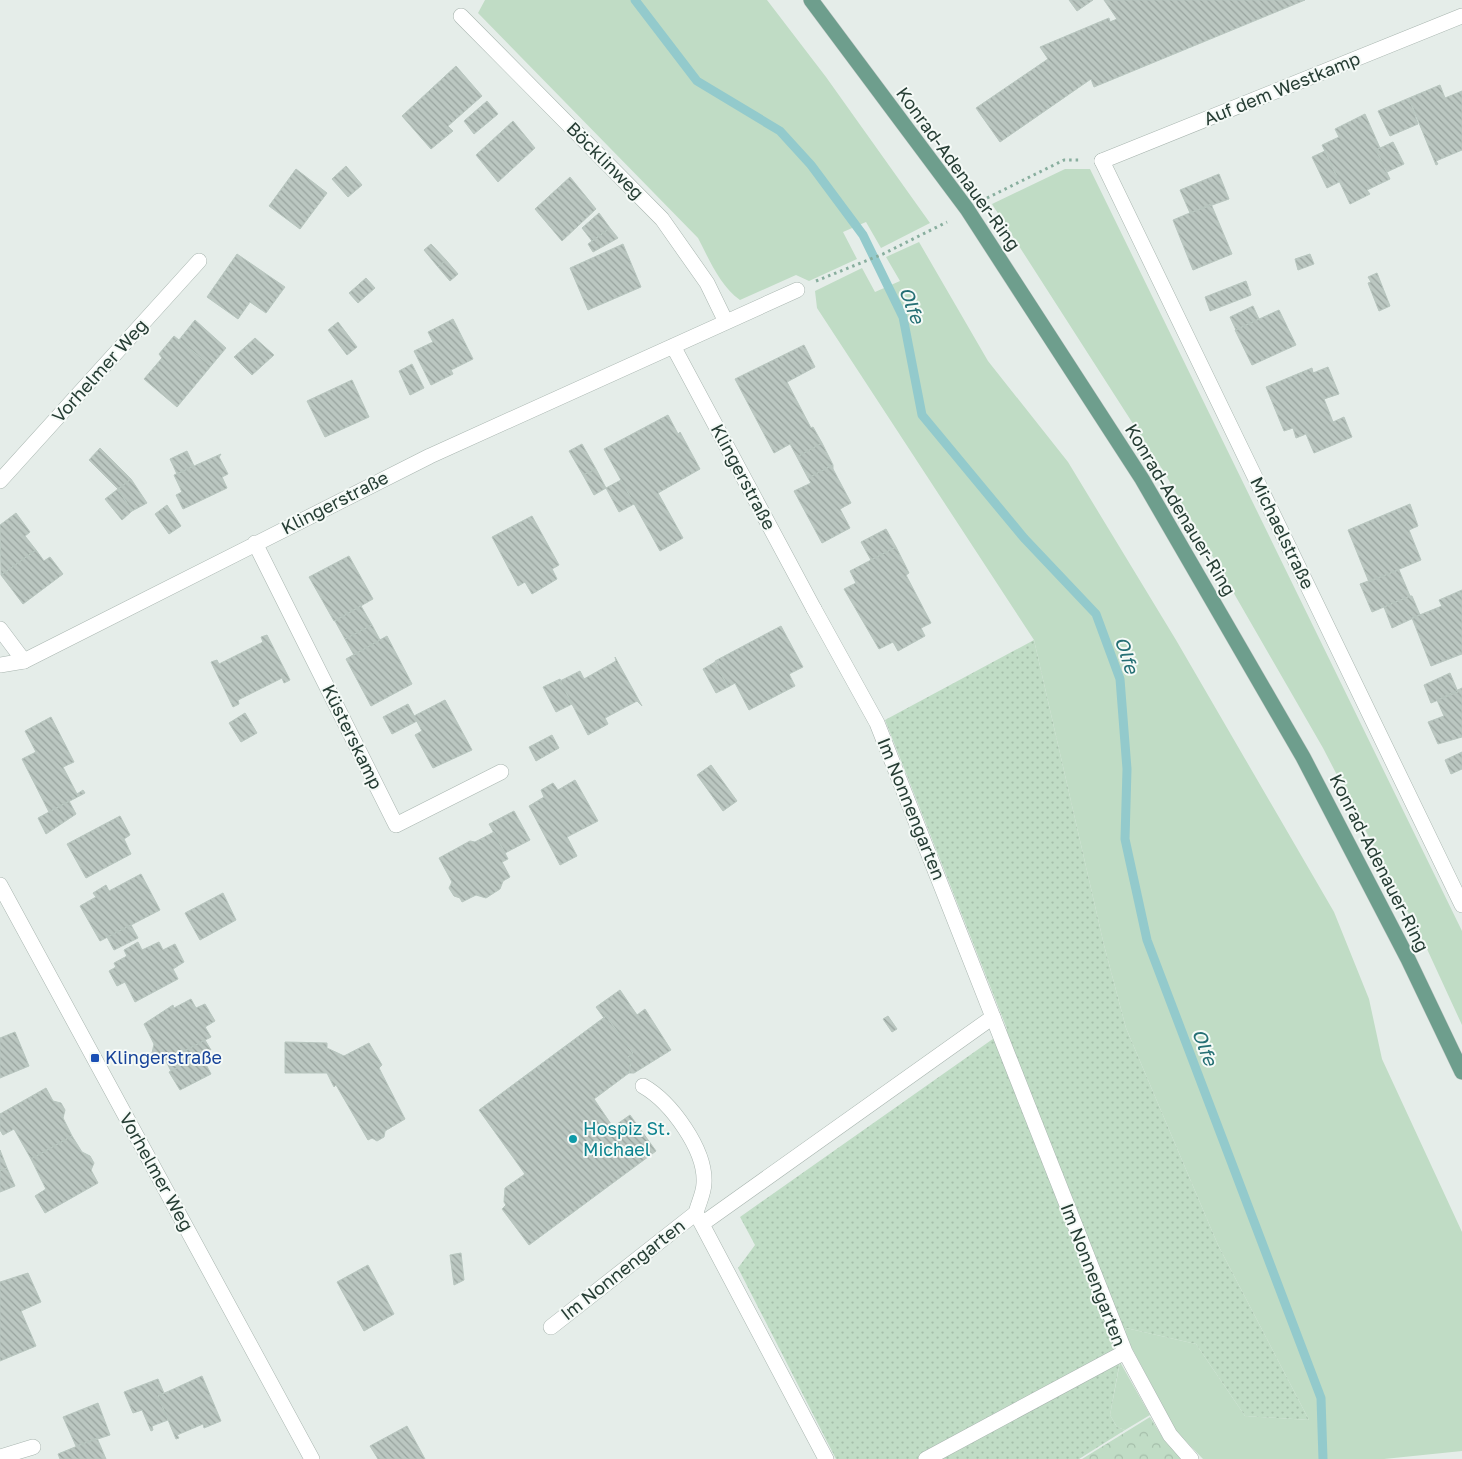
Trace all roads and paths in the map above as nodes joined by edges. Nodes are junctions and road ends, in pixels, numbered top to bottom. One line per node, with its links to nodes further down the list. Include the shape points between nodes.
1 (811, 0): 21 (main road, Konrad-Adenauer-Ring, via 966,209 1142,479 1303,757 1408,959)
2 (461, 16): 9 (street, Böcklinweg, via 662,218 702,274)
3 (1462, 16): 4 (street, Auf dem Westkamp)
4 (1102, 161): 5 (path, via 1064,160); 19 (street, Michaelstraße)
5 (985, 198)
6 (948, 221): 8 (path, via 883,254)
7 (199, 262): 11 (street, Vorhelmer Weg)
8 (796, 290): 9 (street, Klingerstraße)
9 (726, 322): 10 (street, Klingerstraße)
10 (673, 346): 12 (street, Klingerstraße, via 430,456); 13 (street, Klingerstraße)
11 (0, 480)
12 (255, 543): 15 (street, Klingerstraße); 17 (street, Küsterskamp, via 396,825)
13 (814, 609): 20 (street, Im Nonnengarten, via 877,724)
14 (0, 629): 15 (street)
15 (24, 662): 16 (street, Klingerstraße)
16 (0, 665)
17 (501, 772)
18 (0, 885): 28 (street, Vorhelmer Weg)
19 (1462, 906)
20 (993, 1017): 23 (street, Im Nonnengarten); 25 (street, Im Nonnengarten)
21 (1462, 1072)
22 (643, 1086): 23 (street, Im Nonnengarten, via 657,1094 684,1128 701,1157 704,1184)
23 (699, 1218): 24 (street, Im Nonnengarten); 29 (street, Im Nonnengarten)
24 (551, 1327)
25 (1125, 1352): 30 (street, Im Nonnengarten); 31 (street, via 1170,1435)
26 (33, 1447): 27 (street)
27 (0, 1457)
28 (312, 1459)
29 (826, 1459)
30 (926, 1459)
31 (1191, 1459)

